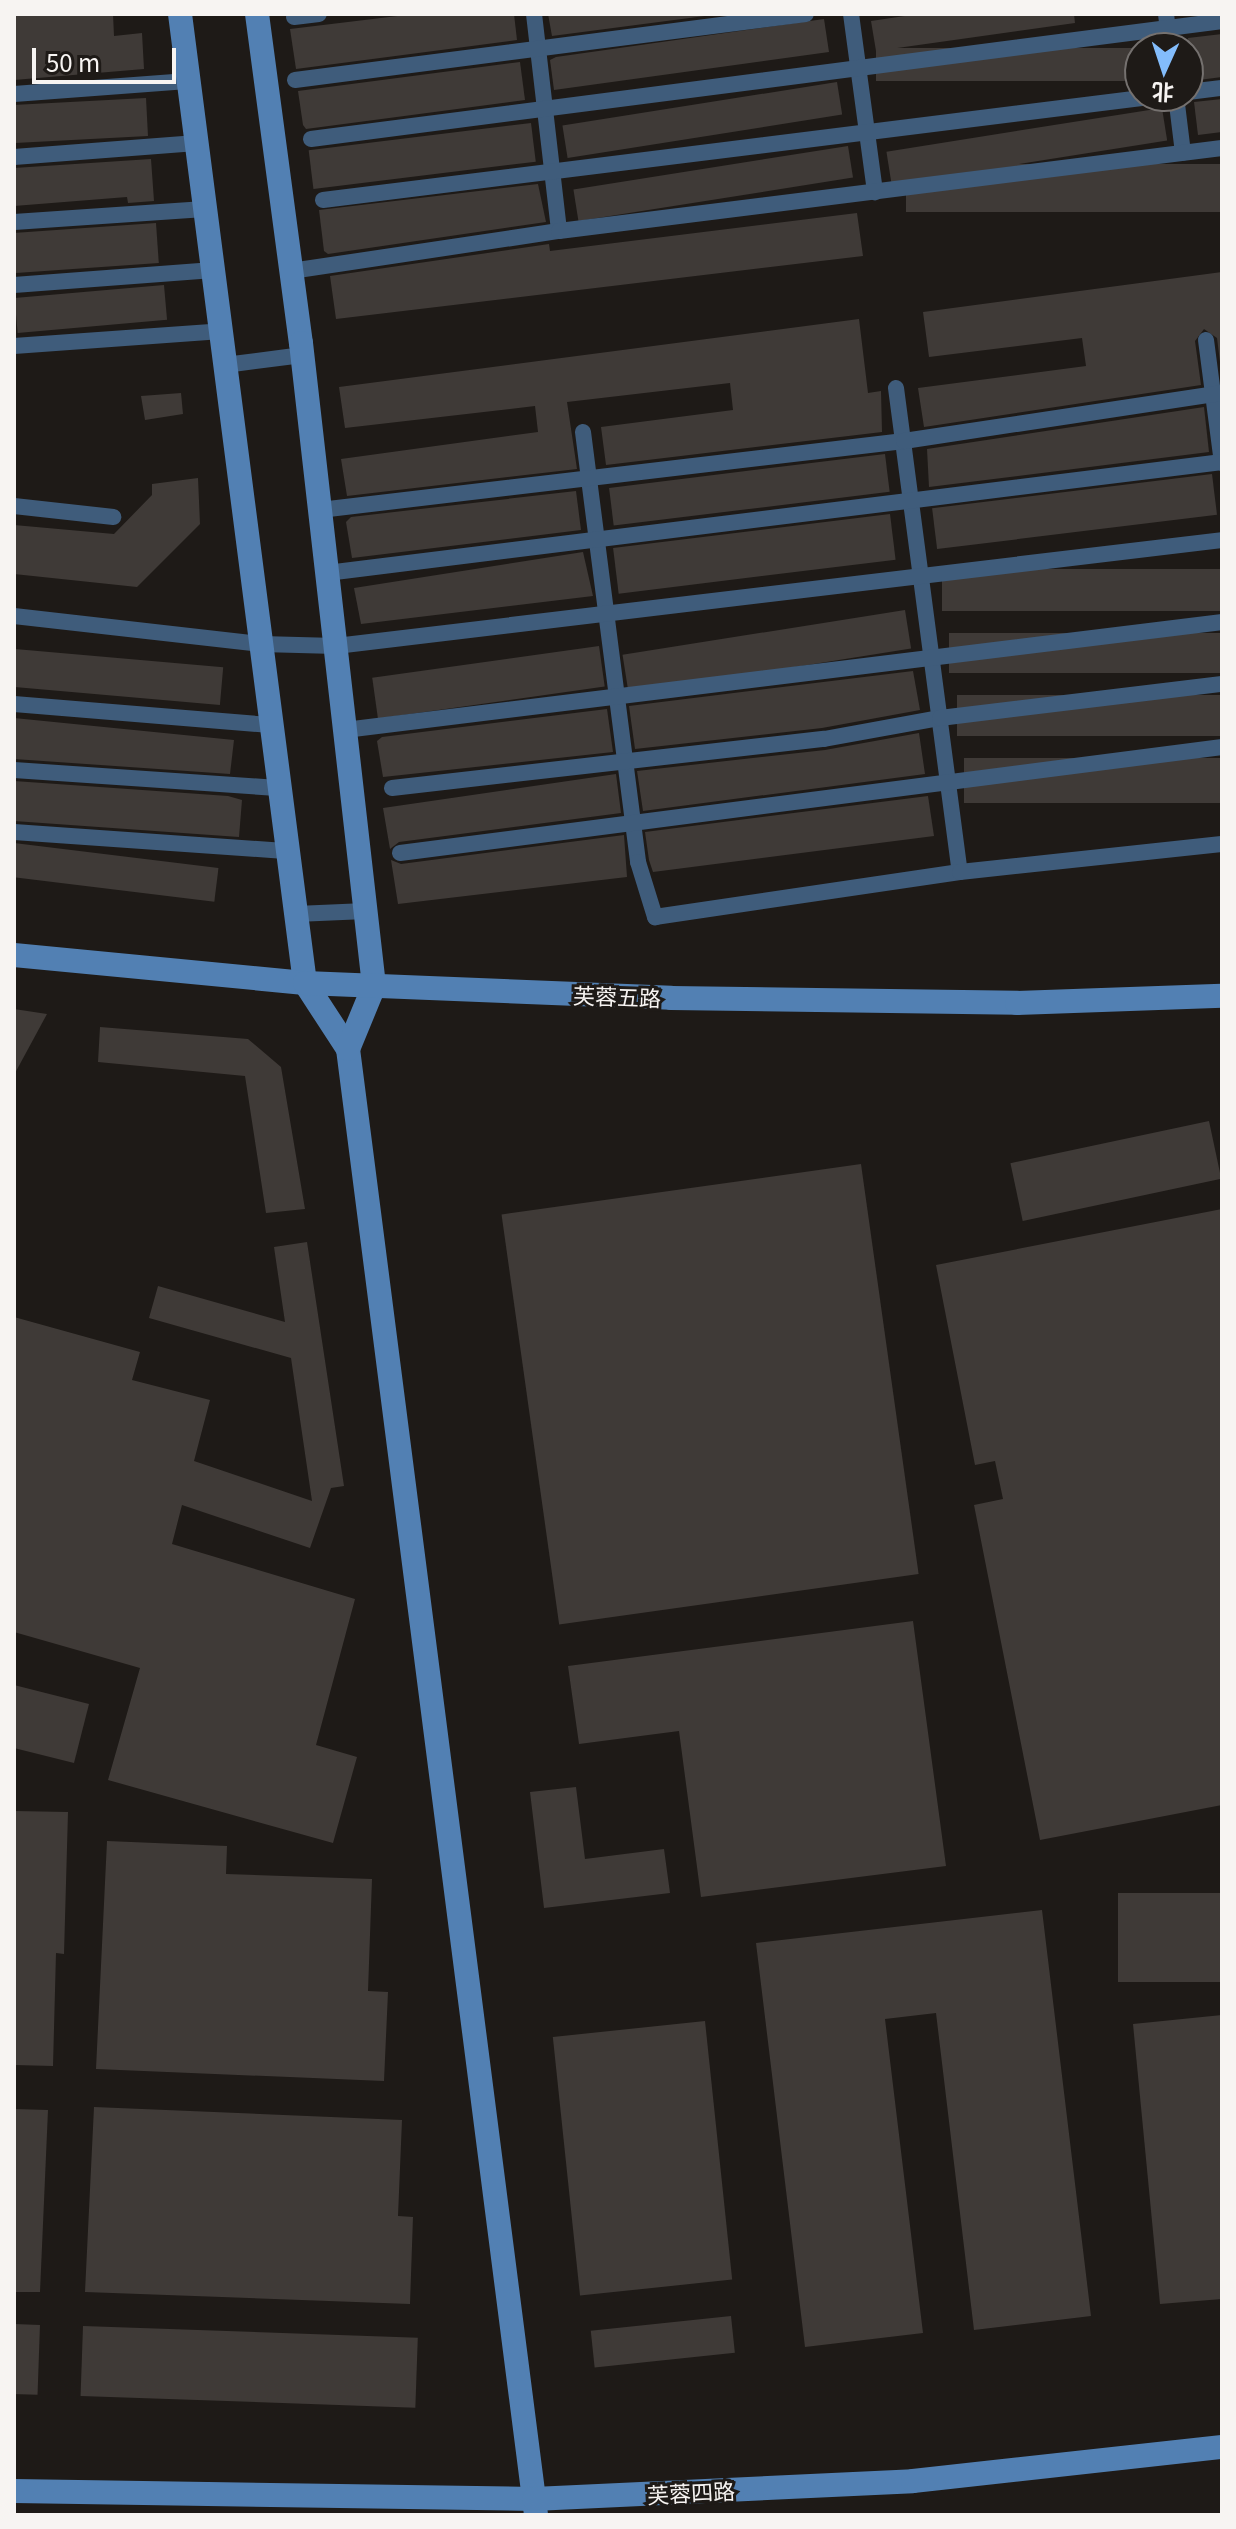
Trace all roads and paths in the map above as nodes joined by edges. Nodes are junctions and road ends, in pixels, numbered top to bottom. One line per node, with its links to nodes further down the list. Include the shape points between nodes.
1 (180, 14): 13 (street)
2 (257, 14): 31 (street)
3 (319, 14): 7 (street)
4 (534, 14): 10 (street)
5 (806, 14): 10 (street)
6 (851, 14): 11 (street)
7 (294, 17)
8 (1167, 21): 9 (street); 11 (street)
9 (1222, 21)
10 (538, 48): 12 (street); 16 (street)
11 (858, 66): 16 (street); 18 (street)
12 (295, 80)
13 (188, 81): 14 (street); 20 (street)
14 (14, 94)
15 (1124, 100): 18 (street)
16 (545, 108): 19 (street); 24 (street)
17 (1178, 112): 22 (street)
18 (867, 133): 24 (street); 25 (street)
19 (311, 139)
20 (196, 143): 23 (street); 27 (street)
21 (1222, 148): 22 (street)
22 (1183, 153): 25 (street)
23 (14, 157)
24 (552, 171): 26 (street); 29 (street)
25 (875, 192): 29 (street)
26 (323, 200)
27 (205, 209): 28 (street); 30 (street)
28 (14, 222)
29 (559, 231): 31 (street)
30 (213, 270): 32 (street); 33 (street)
31 (291, 271): 36 (street)
32 (14, 285)
33 (221, 331): 35 (street); 37 (street)
34 (1206, 340): 39 (street)
35 (14, 346)
36 (302, 355): 37 (street); 46 (street)
37 (225, 365): 55 (street)
38 (896, 388): 41 (street)
39 (1218, 394): 41 (street); 42 (street)
40 (583, 432): 43 (street)
41 (904, 441): 43 (street); 44 (street)
42 (1222, 462): 44 (street)
43 (590, 481): 46 (street); 49 (street)
44 (912, 500): 49 (street); 51 (street)
45 (14, 506): 47 (street)
46 (320, 510): 50 (street)
47 (113, 517)
48 (1222, 540): 51 (street)
49 (598, 541): 50 (street); 53 (street)
50 (327, 573): 56 (street)
51 (922, 578): 53 (street); 57 (street)
52 (14, 616): 55 (street)
53 (608, 616): 56 (street); 59 (street)
54 (1222, 622): 57 (street)
55 (261, 644): 56 (street); 62 (street)
56 (336, 646): 63 (street)
57 (933, 660): 59 (street); 61 (street)
58 (1222, 684): 61 (street)
59 (618, 698): 63 (street); 65 (street)
60 (14, 704): 62 (street)
61 (940, 718): 65 (street, via 824,739); 67 (street)
62 (271, 725): 68 (street)
63 (345, 730): 76 (street)
64 (1222, 747): 67 (street)
65 (626, 762): 69 (street); 70 (street)
66 (14, 770): 68 (street)
67 (949, 784): 70 (street); 75 (street)
68 (280, 788): 73 (street)
69 (392, 788)
70 (633, 823): 74 (street); 75 (street, via 638,862 655,917)
71 (14, 832): 73 (street)
72 (1222, 844): 75 (street)
73 (288, 851): 77 (street)
74 (400, 853)
75 (960, 872)
76 (366, 911): 77 (street); 80 (street)
77 (296, 914): 79 (street)
78 (14, 955): 79 (street, 芙蓉五路)
79 (305, 983): 80 (street, 芙蓉五路); 82 (street)
80 (374, 986): 81 (street, 芙蓉五路, via 671,998 1017,1003); 82 (street)
81 (1222, 996)
82 (348, 1049): 85 (street)
83 (1222, 2447): 85 (street, 芙蓉四路, via 913,2481)
84 (14, 2491): 85 (street, 芙蓉四路)
85 (535, 2507)

